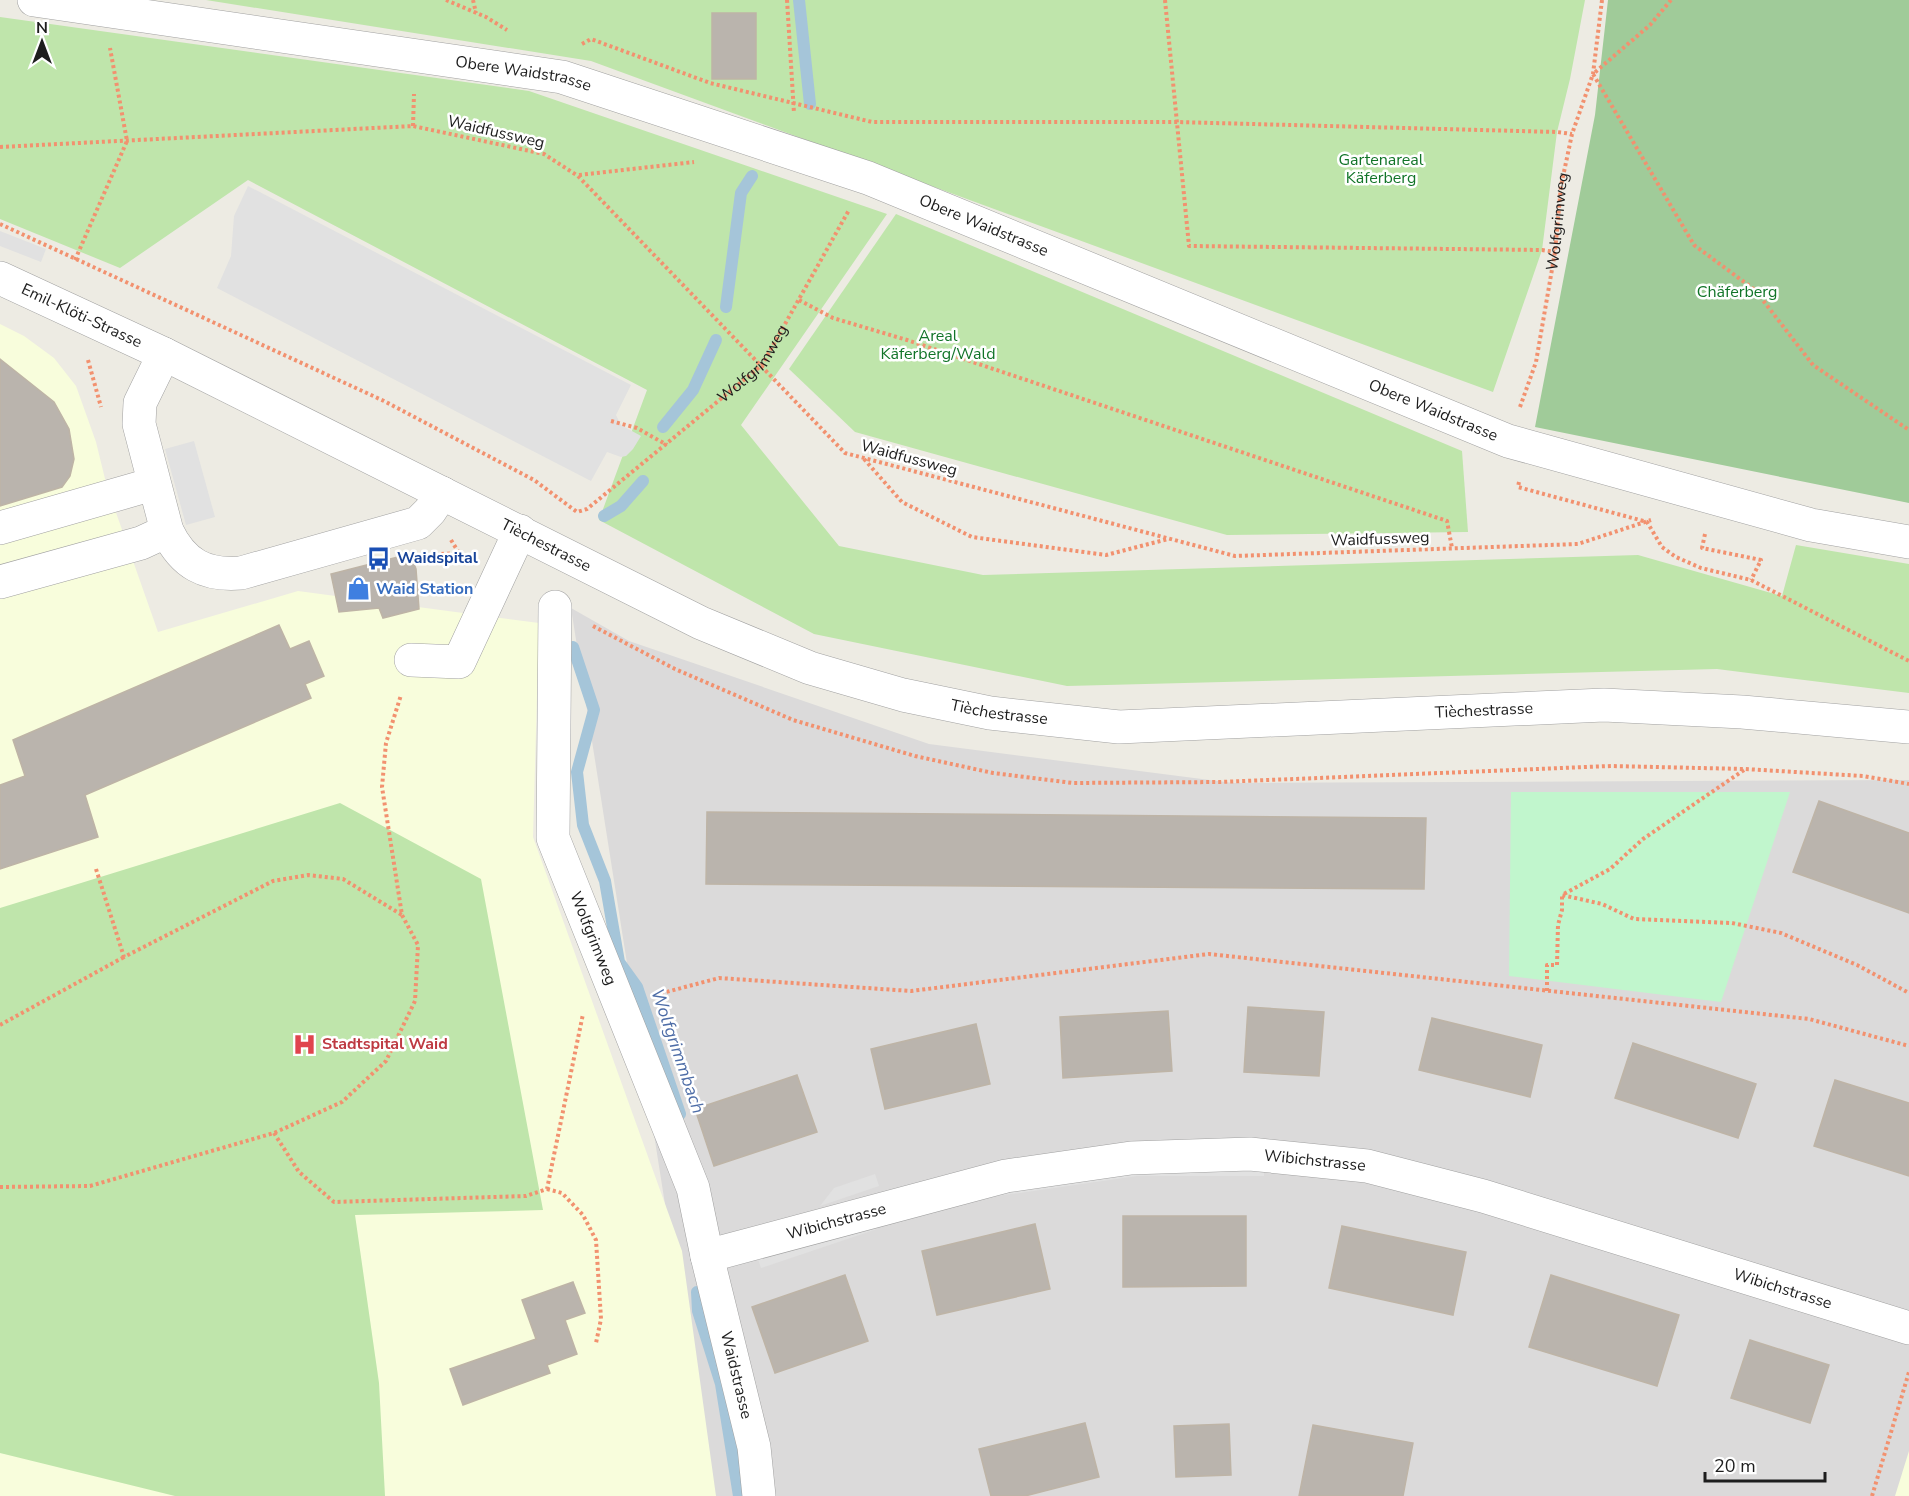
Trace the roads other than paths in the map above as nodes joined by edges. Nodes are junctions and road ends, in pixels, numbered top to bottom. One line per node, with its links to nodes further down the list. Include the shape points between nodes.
1 (33, 0): 9 (street, Obere Waidstrasse, via 562,77 867,178 1508,441 1811,525)
2 (0, 278): 3 (street, Emil-Klöti-Strasse)
3 (164, 354): 4 (street, via 140,403 139,424); 5 (street, Tièchestrasse)
4 (153, 484): 6 (street); 7 (street)
5 (442, 493): 7 (street, via 418,523 241,573 211,572 196,566 183,556); 8 (street, Tièchestrasse)
6 (0, 528)
7 (167, 531): 10 (street, via 141,543)
8 (520, 531): 12 (street, via 459,662); 13 (street, Tièchestrasse, via 701,623 810,668 903,695 990,713 1119,727 1604,705)
9 (1909, 542)
10 (0, 582)
11 (555, 607): 14 (street, Wolfgrimweg, via 553,838 693,1188)
12 (411, 660)
13 (1909, 727)
14 (707, 1256): 15 (street, Wibichstrasse, via 1006,1176 1131,1158 1250,1154 1367,1166 1483,1196); 16 (street, Waidstrasse, via 754,1447)
15 (1909, 1328)
16 (759, 1496)

